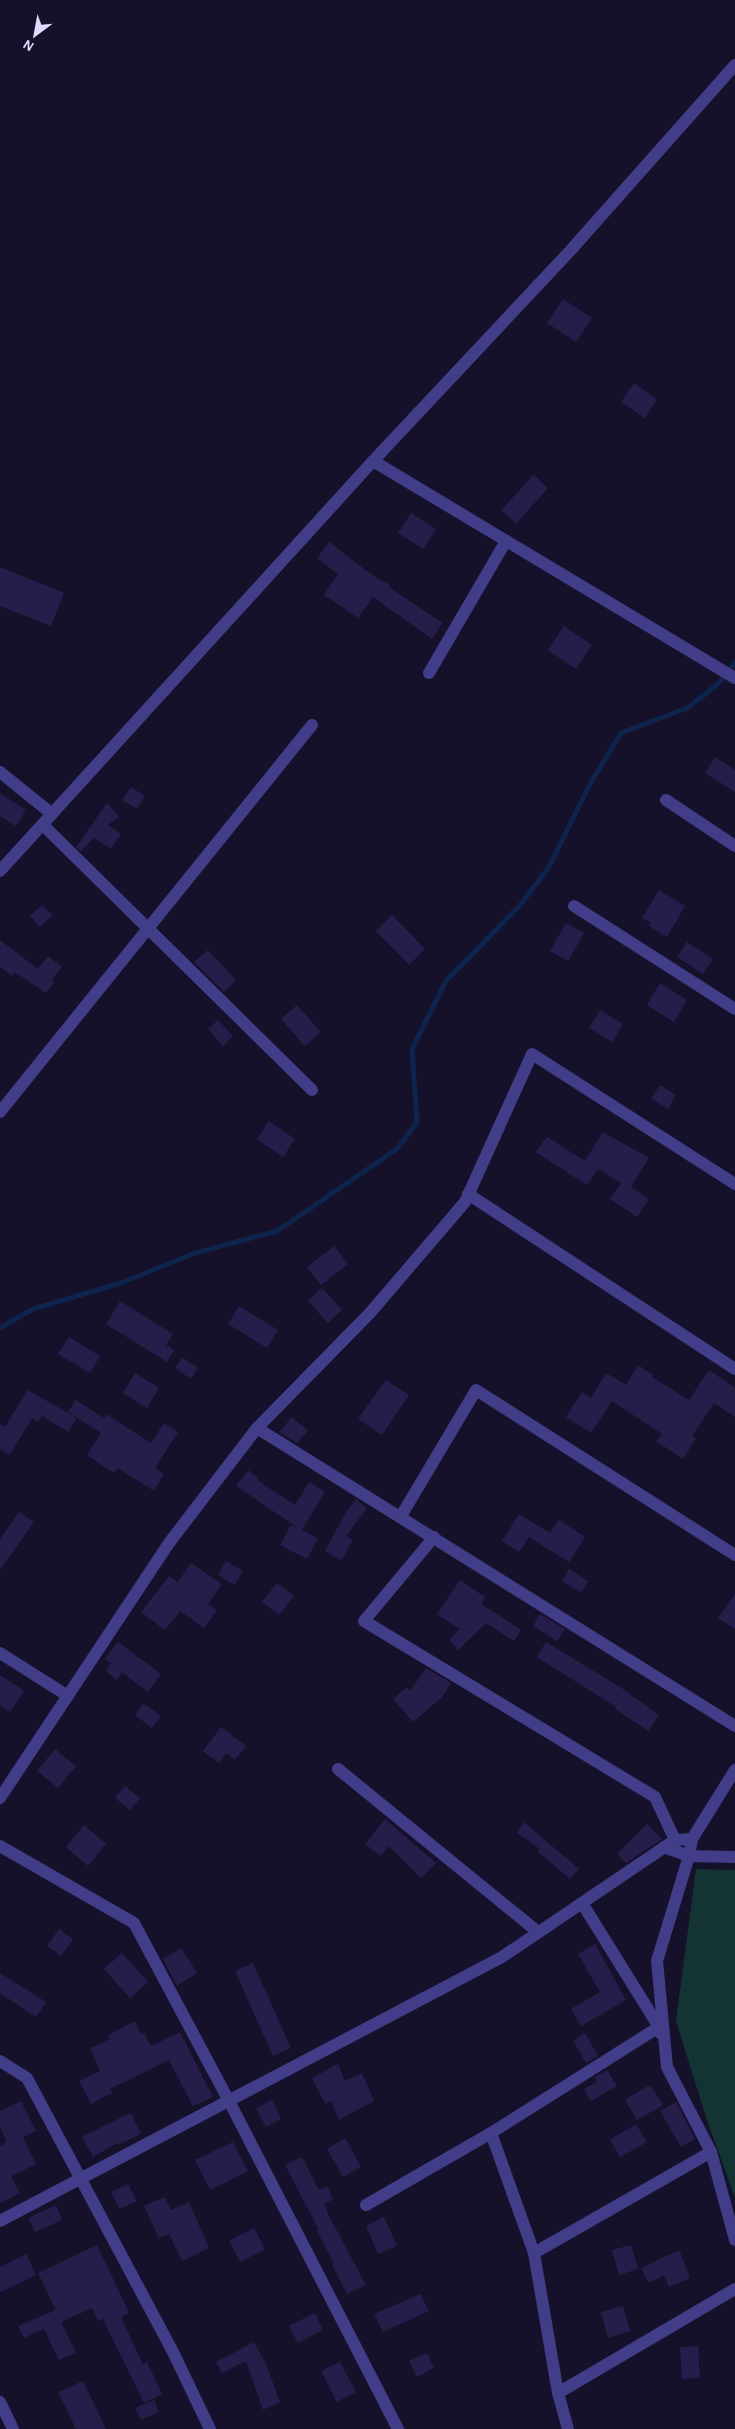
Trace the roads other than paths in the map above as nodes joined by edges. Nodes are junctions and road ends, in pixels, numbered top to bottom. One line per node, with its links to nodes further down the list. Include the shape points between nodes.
1 (735, 66): 2 (street, via 570,251)
2 (373, 461): 3 (street); 9 (street)
3 (506, 540): 4 (street); 5 (street)
4 (429, 673)
5 (735, 678)
6 (312, 725): 14 (street)
7 (0, 772): 9 (street)
8 (666, 800): 11 (street)
9 (52, 814): 10 (street)
10 (43, 824): 12 (street); 14 (street)
11 (735, 846)
12 (0, 871)
13 (574, 906): 15 (street)
14 (148, 928): 16 (street); 17 (street)
15 (735, 1009)
16 (312, 1090)
17 (0, 1112)
18 (735, 1184): 19 (street, via 532,1054)
19 (468, 1194): 20 (street); 21 (street, via 370,1313)
20 (735, 1370)
21 (257, 1428): 22 (street); 26 (street, via 169,1542)
22 (401, 1516): 23 (street); 24 (street, via 476,1390)
23 (434, 1537): 27 (street); 32 (street, via 364,1621 656,1798)
24 (735, 1556)
25 (0, 1653): 26 (street)
26 (68, 1696): 30 (street)
27 (735, 1726)
28 (338, 1769): 37 (street)
29 (735, 1770): 31 (street)
30 (0, 1798)
31 (692, 1839): 32 (street); 34 (street)
32 (669, 1844): 34 (street); 36 (street)
33 (0, 1846): 41 (street, via 134,1924)
34 (689, 1856): 35 (street); 40 (street, via 657,1961)
35 (735, 1857)
36 (582, 1903): 37 (street); 38 (street)
37 (538, 1932): 41 (street, via 502,1957)
38 (659, 2028): 40 (street); 42 (street)
39 (0, 2061): 44 (street, via 27,2078)
40 (668, 2067): 43 (street)
41 (229, 2101): 44 (street); 54 (street)
42 (490, 2133): 45 (street); 48 (street)
43 (711, 2152): 47 (street); 48 (street)
44 (81, 2179): 46 (street); 53 (street)
45 (366, 2206)
46 (0, 2221)
47 (735, 2240)
48 (534, 2253): 50 (street)
49 (735, 2289): 50 (street)
50 (558, 2393): 55 (street)
51 (0, 2402): 52 (street)
52 (13, 2429)
53 (210, 2429)
54 (398, 2429)
55 (568, 2429)

